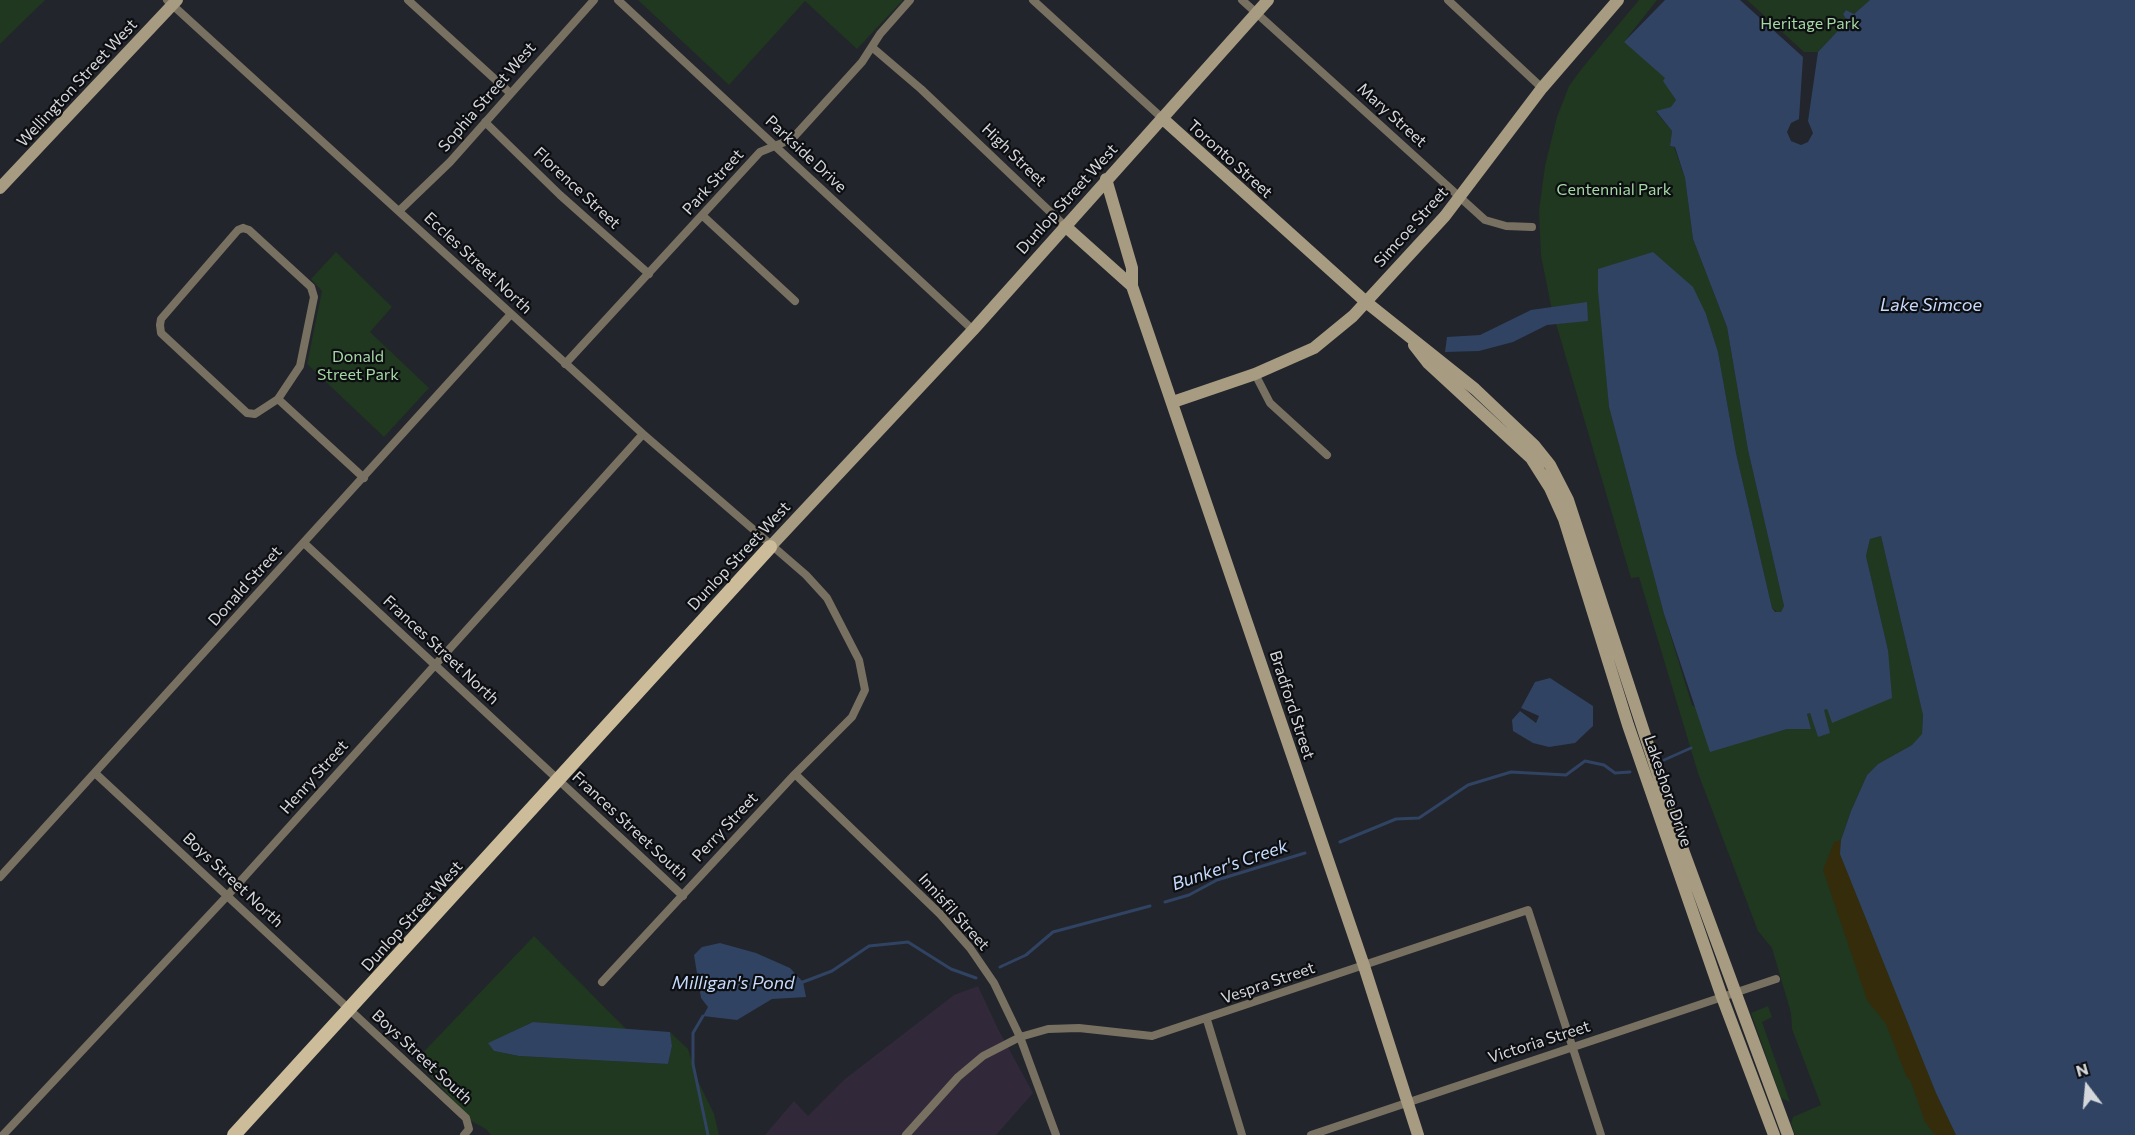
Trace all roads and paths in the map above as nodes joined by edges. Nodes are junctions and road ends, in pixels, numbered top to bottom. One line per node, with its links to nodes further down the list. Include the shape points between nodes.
1 (408, 0): 14 (street)
2 (594, 0): 14 (street, Sophia Street West)
3 (618, 0): 17 (street, Parkside Drive)
4 (910, 0): 12 (street, Park Street, via 880,34)
5 (1033, 0): 15 (street, Toronto Street)
6 (1242, 0): 11 (street, Mary Street)
7 (1268, 0): 11 (main road, Dunlop Street West)
8 (1448, 0): 13 (street)
9 (1618, 0): 13 (main road, Simcoe Street)
10 (172, 2): 19 (main road, Wellington Street West); 21 (street, Eccles Street North)
11 (1256, 13): 15 (main road, Dunlop Street West); 20 (street, Mary Street)
12 (873, 48): 17 (street, Park Street, via 792,139); 23 (street, High Street)
13 (1542, 88): 20 (main road, Simcoe Street)
14 (509, 92): 16 (street, Sophia Street West)
15 (1162, 118): 18 (main road, Dunlop Street West); 28 (main road, Toronto Street)
16 (485, 122): 21 (street, Sophia Street West); 25 (street, Florence Street)
17 (774, 146): 22 (street, Park Street, via 760,152); 30 (street, Parkside Drive)
18 (1106, 179): 23 (main road, Dunlop Street West); 26 (main road, Bradford Street, via 1132,268)
19 (0, 188)
20 (1460, 196): 24 (street, Mary Street, via 1485,220); 28 (main road, Simcoe Street)
21 (399, 211): 29 (street, Eccles Street North)
22 (703, 216): 25 (street, Park Street); 27 (street)
23 (1065, 226): 26 (main road, High Street); 30 (main road, Dunlop Street West)
24 (1532, 227)
25 (649, 274): 31 (street, Park Street)
26 (1132, 286): 34 (main road, Bradford Street)
27 (795, 301)
28 (1366, 302): 32 (main road, Simcoe Street, via 1314,348); 37 (main road, Toronto Street, via 1409,338 1428,363)
29 (511, 314): 31 (street, Eccles Street North); 38 (street, Donald Street)
30 (973, 330): 40 (main road, Dunlop Street West)
31 (565, 364): 35 (street, Eccles Street North)
32 (1255, 374): 34 (main road, Simcoe Street); 36 (street, via 1270,403)
33 (278, 399): 33 (street, via 300,366 314,291 243,228 161,319 161,333 247,413 263,411); 38 (street)
34 (1173, 402): 49 (main road, Bradford Street)
35 (642, 434): 40 (street, Eccles Street North); 41 (street, Henry Street)
36 (1327, 455)
37 (1537, 456): 52 (main road, via 1568,500 1677,832); 53 (main road, Lakeshore Drive, via 1563,519 1620,702)
38 (364, 477): 39 (street, Donald Street)
39 (304, 543): 41 (street, Frances Street North); 43 (street, Donald Street)
40 (770, 547): 42 (street, Eccles Street North, via 806,575 827,598 859,660); 45 (main road, Dunlop Street West)
41 (435, 664): 45 (street, Frances Street North); 47 (street, Henry Street)
42 (866, 690): 44 (street, Perry Street, via 852,717)
43 (95, 773): 46 (street, Donald Street); 47 (street, Boys Street North)
44 (795, 774): 48 (street, Perry Street); 56 (street, Innisfil Street, via 970,948 994,983)
45 (557, 778): 48 (street, Frances Street South); 54 (main road, Dunlop Street West)
46 (0, 877)
47 (228, 895): 54 (street, Boys Street North); 60 (street, Henry Street)
48 (683, 896): 51 (street, Perry Street)
49 (1364, 966): 55 (street, Vespra Street); 57 (street, Vespra Street, via 1528,910); 58 (main road, Bradford Street)
50 (1776, 979): 52 (street, Victoria Street)
51 (602, 982)
52 (1735, 993): 53 (street, Victoria Street); 69 (main road)
53 (1722, 997): 57 (street, Victoria Street); 68 (main road, Lakeshore Drive)
54 (350, 1010): 59 (street, Boys Street South, via 466,1118); 61 (main road, Dunlop Street West)
55 (1208, 1020): 56 (street, Vespra Street, via 1152,1036 1079,1028 1048,1029); 64 (street)
56 (1020, 1037): 62 (street, Vespra Street, via 983,1056 958,1077); 63 (street, Innisfil Street)
57 (1572, 1047): 58 (street, Victoria Street); 67 (street)
58 (1407, 1101): 65 (street, Victoria Street); 66 (main road, Bradford Street)
59 (467, 1132)
60 (3, 1135)
61 (234, 1135)
62 (906, 1135)
63 (1056, 1135)
64 (1242, 1135)
65 (1311, 1135)
66 (1418, 1135)
67 (1601, 1135)
68 (1774, 1135)
69 (1788, 1135)

